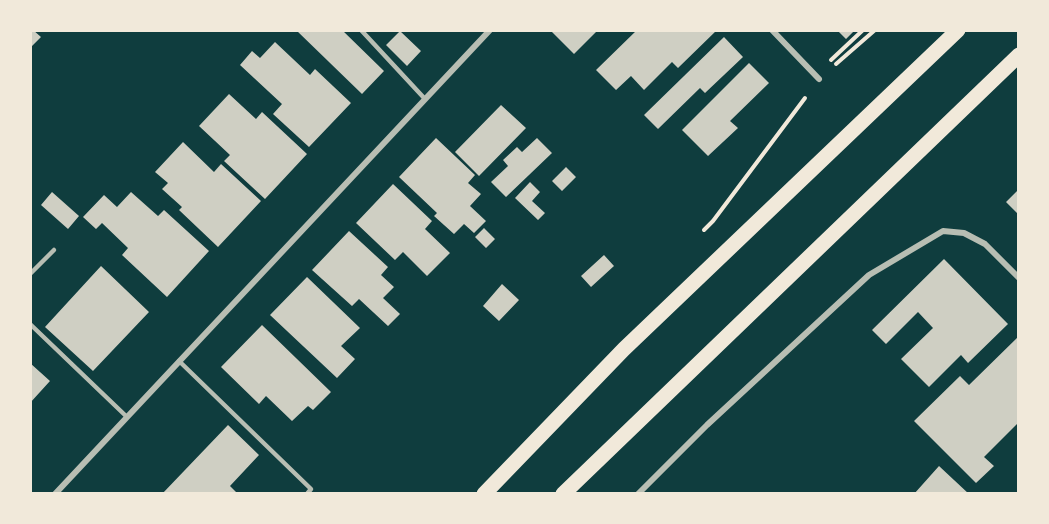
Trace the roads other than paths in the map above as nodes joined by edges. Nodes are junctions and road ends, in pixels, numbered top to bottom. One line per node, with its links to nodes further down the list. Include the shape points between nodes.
1 (361, 30): 7 (lane)
2 (489, 30): 7 (street)
3 (771, 30): 6 (street)
4 (958, 30): 16 (main road, via 624,349)
5 (1019, 55): 17 (main road)
6 (819, 79)
7 (425, 99): 12 (street)
8 (54, 250): 9 (lane)
9 (30, 274)
10 (1019, 278): 18 (street, via 985,244 964,233 943,231 869,275)
11 (30, 324): 13 (lane)
12 (179, 360): 13 (street); 15 (lane, via 311,489)
13 (126, 417): 14 (street)
14 (55, 494)
15 (306, 494)
16 (484, 494)
17 (563, 494)
18 (638, 494)

